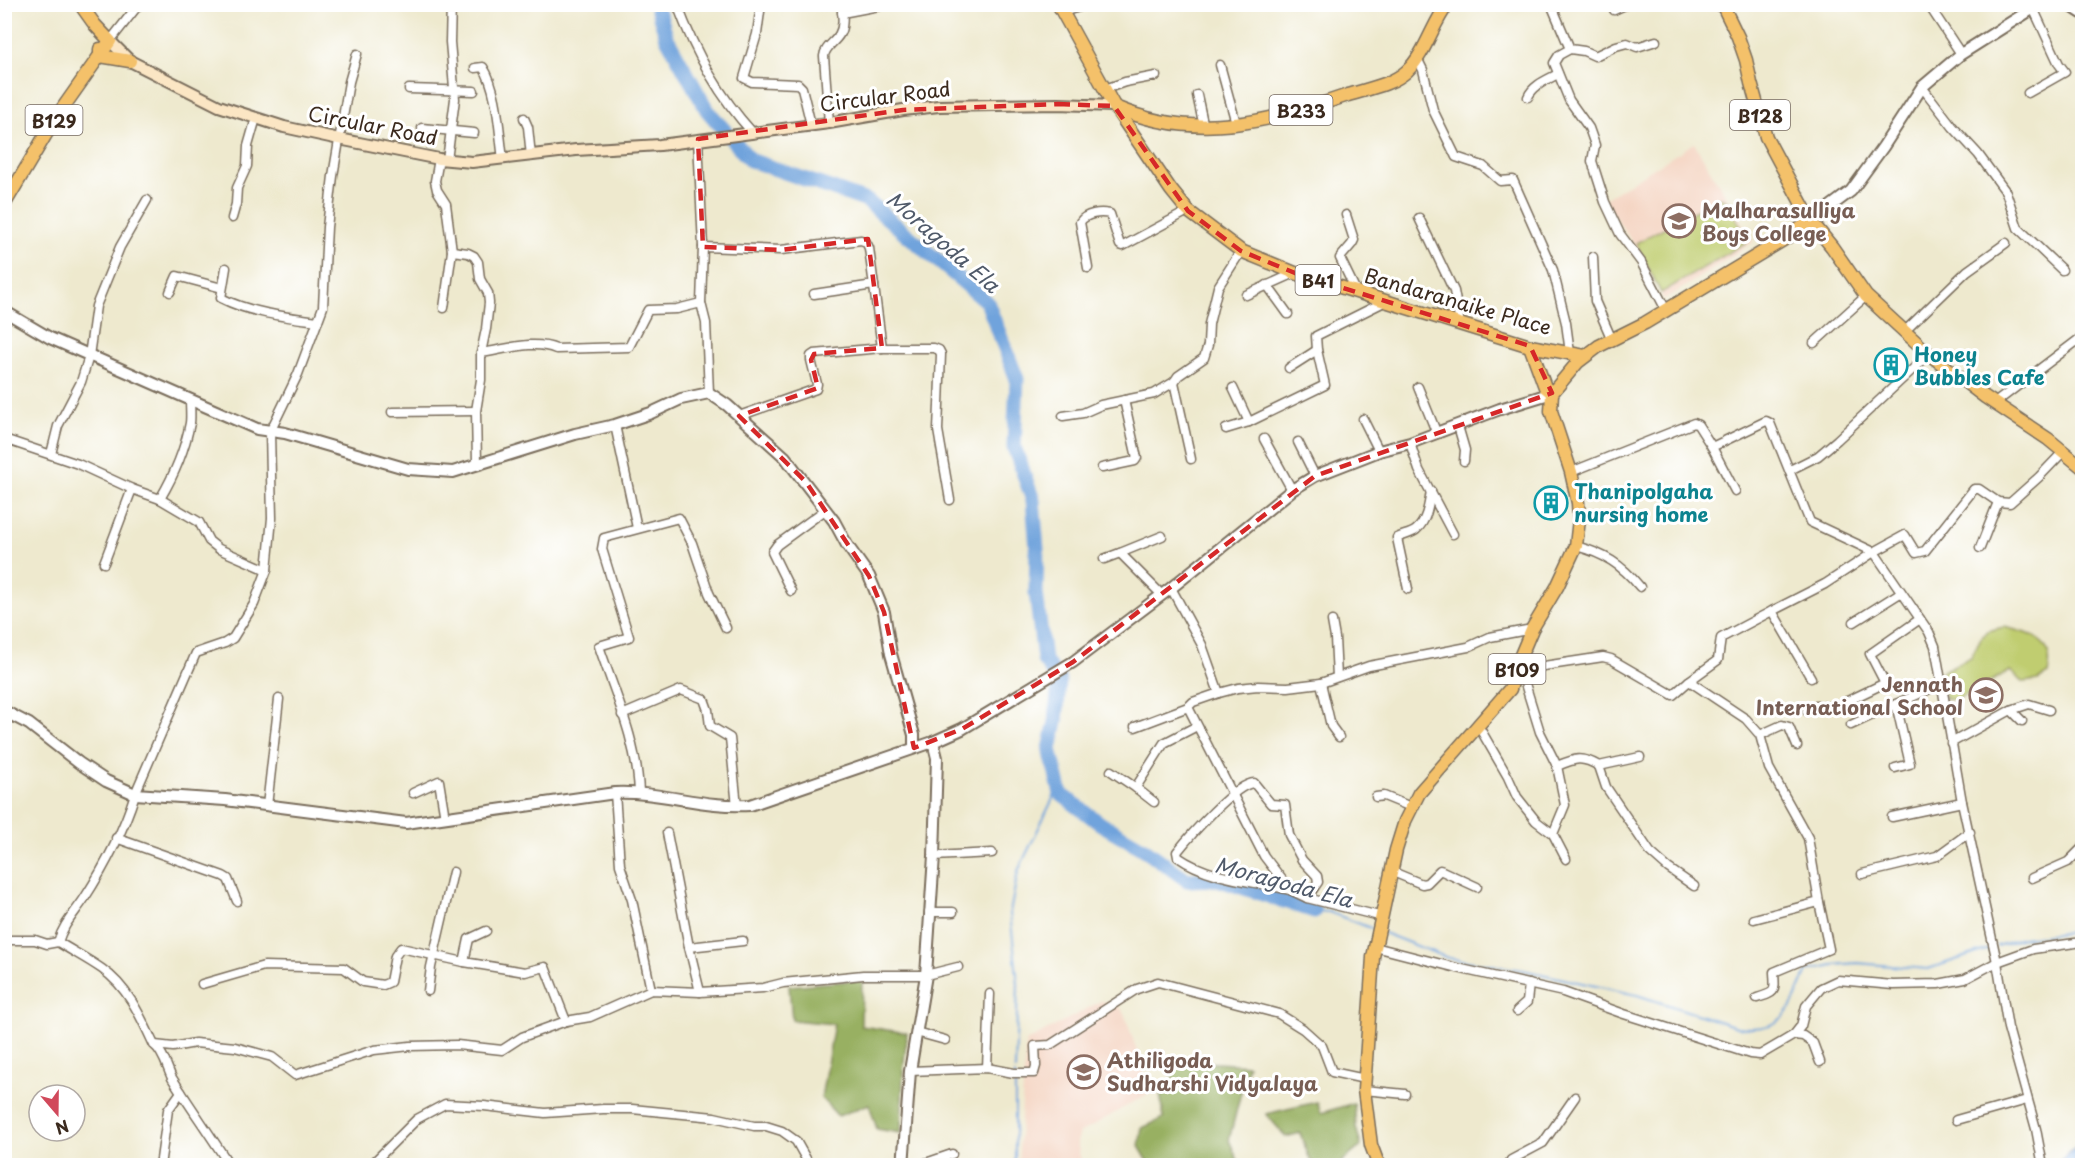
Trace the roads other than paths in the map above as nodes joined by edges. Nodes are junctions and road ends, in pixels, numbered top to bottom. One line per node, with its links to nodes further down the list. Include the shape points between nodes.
1 (80, 4): 19 (main road, Circular Road)
2 (139, 4): 20 (street)
3 (451, 4): 35 (street)
4 (677, 4): 49 (street, via 712,77 729,105)
5 (760, 4): 45 (street, via 757,34 744,78 752,82 798,84)
6 (889, 4): 16 (street)
7 (1090, 4): 15 (street)
8 (1448, 4): 26 (main road, B233)
9 (1551, 4): 22 (street)
10 (1627, 4): 17 (street)
11 (1722, 4): 62 (main road, B128, via 1746,60 1766,137)
12 (1928, 4): 24 (street)
13 (2068, 4): 18 (street)
14 (2037, 6): 24 (street); 37 (street, via 2065,72)
15 (1060, 8): 34 (main road, Bandaranaike Place / B41)
16 (842, 9): 43 (street, via 840,33 824,51)
17 (1614, 10)
18 (2082, 13)
19 (95, 25): 20 (main road, Circular Road); 25 (main road, via 100,37)
20 (111, 41): 25 (main road, B129); 27 (main road, Circular Road)
21 (1656, 41): 22 (street, via 1637,47 1627,43 1595,56)
22 (1570, 49): 30 (street, via 1554,63)
23 (357, 54): 51 (street)
24 (1961, 54): 32 (street)
25 (100, 56): 27 (main road); 56 (main road, B129)
26 (1417, 58): 44 (main road, B233, via 1407,70 1384,84 1287,114); 96 (street, via 1433,110 1456,157 1483,166 1500,181 1513,180 1553,270)
27 (130, 61): 41 (main road, Circular Road, via 219,106)
28 (1220, 65): 44 (street)
29 (475, 68): 55 (street, via 483,67 489,76)
30 (1558, 74): 39 (street, via 1538,85); 83 (street, via 1569,100 1589,128 1595,145 1592,161 1605,202)
31 (1156, 76): 34 (street)
32 (1922, 87): 62 (street, via 1851,190); 70 (street, via 2006,192 2018,228)
33 (409, 89): 35 (street)
34 (1105, 89): 40 (main road, Bandaranaike Place / B41)
35 (455, 90): 36 (street); 48 (street)
36 (474, 91)
37 (2028, 93)
38 (1197, 95): 46 (street)
39 (1528, 97)
40 (1114, 106): 43 (main road, Circular Road, via 939,106); 46 (main road, B233, via 1176,125); 58 (main road, Bandaranaike Place / B41)
41 (256, 118): 51 (main road, Circular Road); 60 (street)
42 (524, 118): 53 (street)
43 (829, 123): 45 (main road, Circular Road)
44 (1236, 123): 46 (main road, B233)
45 (811, 126): 49 (main road, Circular Road)
46 (1204, 127)
47 (422, 128): 48 (street)
48 (452, 131): 50 (street); 54 (street)
49 (754, 132): 52 (main road, Circular Road)
50 (474, 133)
51 (339, 139): 54 (main road, Circular Road); 86 (street, via 327,227 323,307)
52 (698, 140): 53 (main road, Circular Road); 64 (street)
53 (531, 156): 55 (main road, Circular Road)
54 (443, 159): 55 (main road, Circular Road); 65 (street, via 435,181 446,204)
55 (503, 159)
56 (7, 196)
57 (147, 200): 98 (street, via 120,247 96,306)
58 (1188, 211): 66 (main road, Bandaranaike Place / B41); 69 (street, via 1123,246 1110,214 1103,212 1083,218 1080,222)
59 (1346, 215): 75 (street, via 1354,240 1340,258)
60 (232, 218)
61 (1419, 218): 87 (street, via 1454,291)
62 (1811, 221): 79 (main road, B128); 83 (main road)
63 (2006, 243): 88 (street, via 1967,271)
64 (703, 247): 72 (street, via 782,250 861,240 869,248); 81 (street)
65 (452, 251): 82 (street); 95 (street, via 474,256 488,293)
66 (1241, 251): 71 (main road, Bandaranaike Place / B41); 101 (street, via 1218,287 1204,358)
67 (1593, 257): 90 (street, via 1595,301)
68 (226, 268): 74 (street)
69 (1088, 268)
70 (2062, 270)
71 (1295, 273): 73 (street); 75 (main road, Bandaranaike Place / B41)
72 (874, 285): 77 (street); 93 (street)
73 (1267, 285): 78 (street); 85 (street)
74 (222, 288): 76 (street, via 177,276); 86 (street, via 221,298 231,303)
75 (1356, 291): 80 (main road, Bandaranaike Place / B41)
76 (170, 292)
77 (814, 294)
78 (1246, 294)
79 (1866, 296): 88 (main road, B128); 91 (street)
80 (1387, 301): 87 (main road, Bandaranaike Place / B41); 94 (street, via 1316,336)
81 (701, 303): 95 (street, via 648,310 629,347 555,349 547,345); 104 (street, via 706,323)
82 (444, 308)
83 (1666, 310): 90 (main road)
84 (4, 311): 98 (street)
85 (1288, 314)
86 (318, 321): 118 (street)
87 (1460, 324): 92 (main road, Bandaranaike Place / B41)
88 (1905, 331): 97 (main road, B128)
89 (2082, 337): 108 (street)
90 (1612, 340): 99 (main road)
91 (1814, 343)
92 (1530, 345): 96 (main road, Bandaranaike Place / B41); 105 (main road, via 1545,387)
93 (882, 348): 111 (street, via 814,354 811,360 816,389); 141 (street, via 934,348 941,354 938,430)
94 (1317, 351): 100 (street); 114 (street, via 1325,385)
95 (481, 353): 109 (street)
96 (1570, 353): 99 (main road, Bandaranaike Place / B41)
97 (1929, 354): 108 (main road, B128); 133 (street, via 1831,446)
98 (89, 356): 106 (street); 127 (street, via 81,382 58,426)
99 (1585, 356): 105 (main road)
100 (1289, 368)
101 (1174, 382): 107 (street, via 1147,397); 128 (street)
102 (1418, 387): 119 (street)
103 (1233, 388): 114 (street)
104 (709, 393): 111 (street); 115 (street, via 681,399)
105 (1552, 393): 116 (street); 134 (main road, B109, via 1551,411)
106 (190, 399): 118 (street); 140 (street, via 190,422 170,482)
107 (1124, 400): 112 (street); 132 (street, via 1137,458)
108 (1995, 403): 126 (main road, B128)
109 (477, 411): 110 (street); 130 (street)
110 (392, 412)
111 (739, 416): 143 (street, via 785,457)
112 (1063, 416)
113 (1363, 419): 125 (street)
114 (1249, 422): 117 (street)
115 (615, 425): 130 (street); 144 (street)
116 (1458, 426): 119 (street); 129 (street)
117 (1226, 429)
118 (270, 432): 130 (street, via 408,469 453,471); 153 (street, via 272,518)
119 (1437, 434): 123 (street)
120 (4, 439): 127 (street)
121 (1264, 439): 137 (street)
122 (1298, 442): 135 (street)
123 (1410, 443): 125 (street); 138 (street)
124 (1712, 447): 133 (street, via 1766,421); 134 (street, via 1694,423); 139 (street)
125 (1379, 451): 135 (street)
126 (2062, 452): 131 (main road, B128); 142 (street, via 2010,503)
127 (51, 453): 136 (street)
128 (1191, 459)
129 (1464, 461)
130 (477, 464)
131 (2082, 467)
132 (1102, 468)
133 (1790, 470): 149 (street, via 1810,522)
134 (1571, 472): 147 (main road, B109, via 1580,519)
135 (1315, 476): 137 (street)
136 (132, 489): 140 (street); 152 (street)
137 (1292, 490): 157 (street)
138 (1431, 491): 145 (street); 155 (street, via 1420,526 1397,538)
139 (1735, 491)
140 (160, 499): 153 (street, via 199,522 209,541 219,549)
141 (950, 500)
142 (1998, 502): 148 (street); 149 (street, via 1974,489 1925,552 1916,553 1905,535)
143 (825, 510): 156 (street, via 772,552); 190 (street, via 869,576 884,612)
144 (637, 528): 163 (street, via 679,518); 179 (street, via 604,538 602,549 629,637 599,646)
145 (1453, 534)
146 (1162, 536): 150 (street)
147 (1576, 546): 154 (street, via 1598,552 1626,570); 164 (main road, B109)
148 (1980, 548)
149 (1874, 552): 158 (street); 159 (street, via 1826,584)
150 (1120, 553): 151 (street); 157 (street)
151 (1104, 559)
152 (104, 563)
153 (267, 570): 200 (street, via 254,604 233,638 196,652)
154 (1640, 587)
155 (1408, 589)
156 (791, 591)
157 (1167, 592): 171 (street, via 1202,645); 187 (street, via 1073,662 962,729)
158 (1900, 593): 160 (street); 162 (street)
159 (1772, 611): 167 (street); 168 (street, via 1721,638 1718,660)
160 (1920, 619): 170 (street, via 1935,646); 178 (street, via 1870,654 1885,683 1833,708 1816,705)
161 (1332, 621): 166 (street)
162 (1854, 622)
163 (726, 628)
164 (1532, 629): 165 (main road, B109); 166 (street)
165 (1517, 670): 168 (street, via 1603,657 1673,694); 184 (main road, B109, via 1510,688); 192 (street)
166 (1336, 677): 169 (street)
167 (1810, 678)
168 (1689, 681): 185 (street, via 1746,719)
169 (1321, 683): 171 (street, via 1258,686); 186 (street, via 1331,726)
170 (1941, 684): 173 (street); 188 (street)
171 (1219, 693): 174 (street)
172 (279, 699): 205 (street)
173 (1896, 704): 181 (street); 194 (street, via 1910,764)
174 (1188, 707): 182 (street); 183 (street)
175 (2011, 710): 176 (street, via 2029,704); 180 (street); 188 (street)
176 (2049, 710)
177 (4, 711): 200 (street, via 29,724 106,781)
178 (1807, 711)
179 (622, 715): 197 (street, via 631,738); 206 (street, via 681,690 704,699 710,726 730,738)
180 (2022, 721)
181 (1851, 725)
182 (1197, 726): 196 (street, via 1164,743); 201 (street)
183 (1135, 727)
184 (1479, 727): 207 (main road, B109, via 1442,765); 212 (street, via 1517,797)
185 (1760, 735): 189 (street, via 1782,725 1789,727); 227 (street, via 1769,768 1808,838)
186 (1339, 737)
187 (933, 742): 190 (street); 216 (street, via 937,758)
188 (1951, 743): 204 (street)
189 (1797, 746)
190 (914, 748): 206 (street, via 750,805)
191 (1640, 757): 193 (street)
192 (1557, 766): 193 (street, via 1586,759); 212 (street, via 1565,805)
193 (1599, 766): 222 (street, via 1606,787 1650,852)
194 (1895, 768)
195 (1111, 771): 196 (street)
196 (1136, 788): 203 (street)
197 (639, 792): 199 (street); 206 (street)
198 (413, 793): 209 (street, via 439,781)
199 (615, 793): 209 (street); 246 (street, via 620,864 632,900)
200 (135, 794): 205 (street); 213 (street)
201 (1232, 795): 224 (street, via 1264,856); 224 (street, via 1190,835 1177,852 1178,857 1216,874); 225 (street, via 1254,783 1271,804 1285,805 1289,835 1302,860 1317,876 1318,882)
202 (1377, 797): 207 (street)
203 (1154, 802)
204 (1962, 802): 208 (street); 210 (street)
205 (267, 806): 209 (street, via 405,823)
206 (737, 806)
207 (1411, 807): 219 (main road, B109)
208 (1892, 817)
209 (446, 818)
210 (1970, 832): 220 (street, via 1937,856); 241 (street)
211 (667, 833): 238 (street)
212 (1552, 834): 217 (street)
213 (116, 837): 226 (street, via 228,879); 235 (street, via 84,898 61,929)
214 (2082, 848): 221 (street, via 2068,862)
215 (992, 853): 216 (street)
216 (934, 856): 228 (street)
217 (1566, 860)
218 (453, 872): 239 (street)
219 (1393, 872): 223 (street, via 1422,884 1440,870); 230 (main road, B109)
220 (1862, 874)
221 (2032, 878)
222 (1694, 886)
223 (1477, 887)
224 (1290, 890): 225 (street)
225 (1307, 898): 230 (street)
226 (237, 901)
227 (1819, 902): 231 (street); 250 (street, via 1829,949 1774,972 1775,990)
228 (929, 912): 229 (street); 243 (street)
229 (953, 912)
230 (1382, 919): 237 (main road, B109)
231 (1754, 919)
232 (486, 931): 240 (street, via 469,939)
233 (4, 940): 235 (street)
234 (743, 941): 238 (street)
235 (58, 942): 256 (street, via 102,969 122,988 139,1012)
236 (2082, 942): 241 (street, via 2033,949)
237 (1376, 944): 245 (street); 260 (main road, B109)
238 (689, 947): 248 (street)
239 (434, 956): 240 (street); 244 (street, via 401,948 390,982 383,984 363,982 344,968 264,966); 247 (street)
240 (464, 962): 252 (street, via 525,972 545,967)
241 (1997, 962): 254 (street, via 1965,979 1938,984 1838,980 1821,988 1806,1006 1802,1026); 264 (street, via 2008,1028)
242 (958, 968): 243 (street)
243 (926, 975): 248 (street, via 863,975); 253 (street)
244 (202, 984)
245 (1529, 984): 251 (street, via 1527,1002); 254 (street, via 1750,1054 1760,1055)
246 (651, 990): 248 (street); 252 (street, via 590,1017)
247 (428, 991)
248 (700, 992)
249 (990, 994): 258 (street)
250 (1757, 998)
251 (1517, 1011)
252 (566, 1021): 256 (street, via 522,1037 502,1050 457,1045 383,1049 295,1075 272,1057 235,1047 195,1043)
253 (916, 1032): 255 (street); 259 (street)
254 (1794, 1035): 257 (street, via 1813,1043)
255 (945, 1040)
256 (154, 1045): 261 (street)
257 (1820, 1062)
258 (987, 1068): 259 (street); 260 (street, via 1034,1073 1035,1046 1050,1045 1137,989 1158,982 1279,1014 1322,1046 1332,1072)
259 (910, 1071): 272 (street)
260 (1364, 1084): 262 (street); 267 (main road, B109)
261 (181, 1092): 268 (street, via 168,1110); 269 (street)
262 (1405, 1094)
263 (1575, 1097): 274 (street, via 1544,1143 1511,1160)
264 (2027, 1100): 265 (street); 275 (street)
265 (1956, 1120)
266 (952, 1154): 273 (street)
267 (1377, 1164)
268 (160, 1166)
269 (230, 1166)
270 (370, 1166): 271 (street, via 417,1119 445,1104 545,1113 603,1108 714,1117 782,1131 796,1141)
271 (810, 1166)
272 (903, 1166)
273 (917, 1166)
274 (1508, 1166)
275 (2043, 1166)

